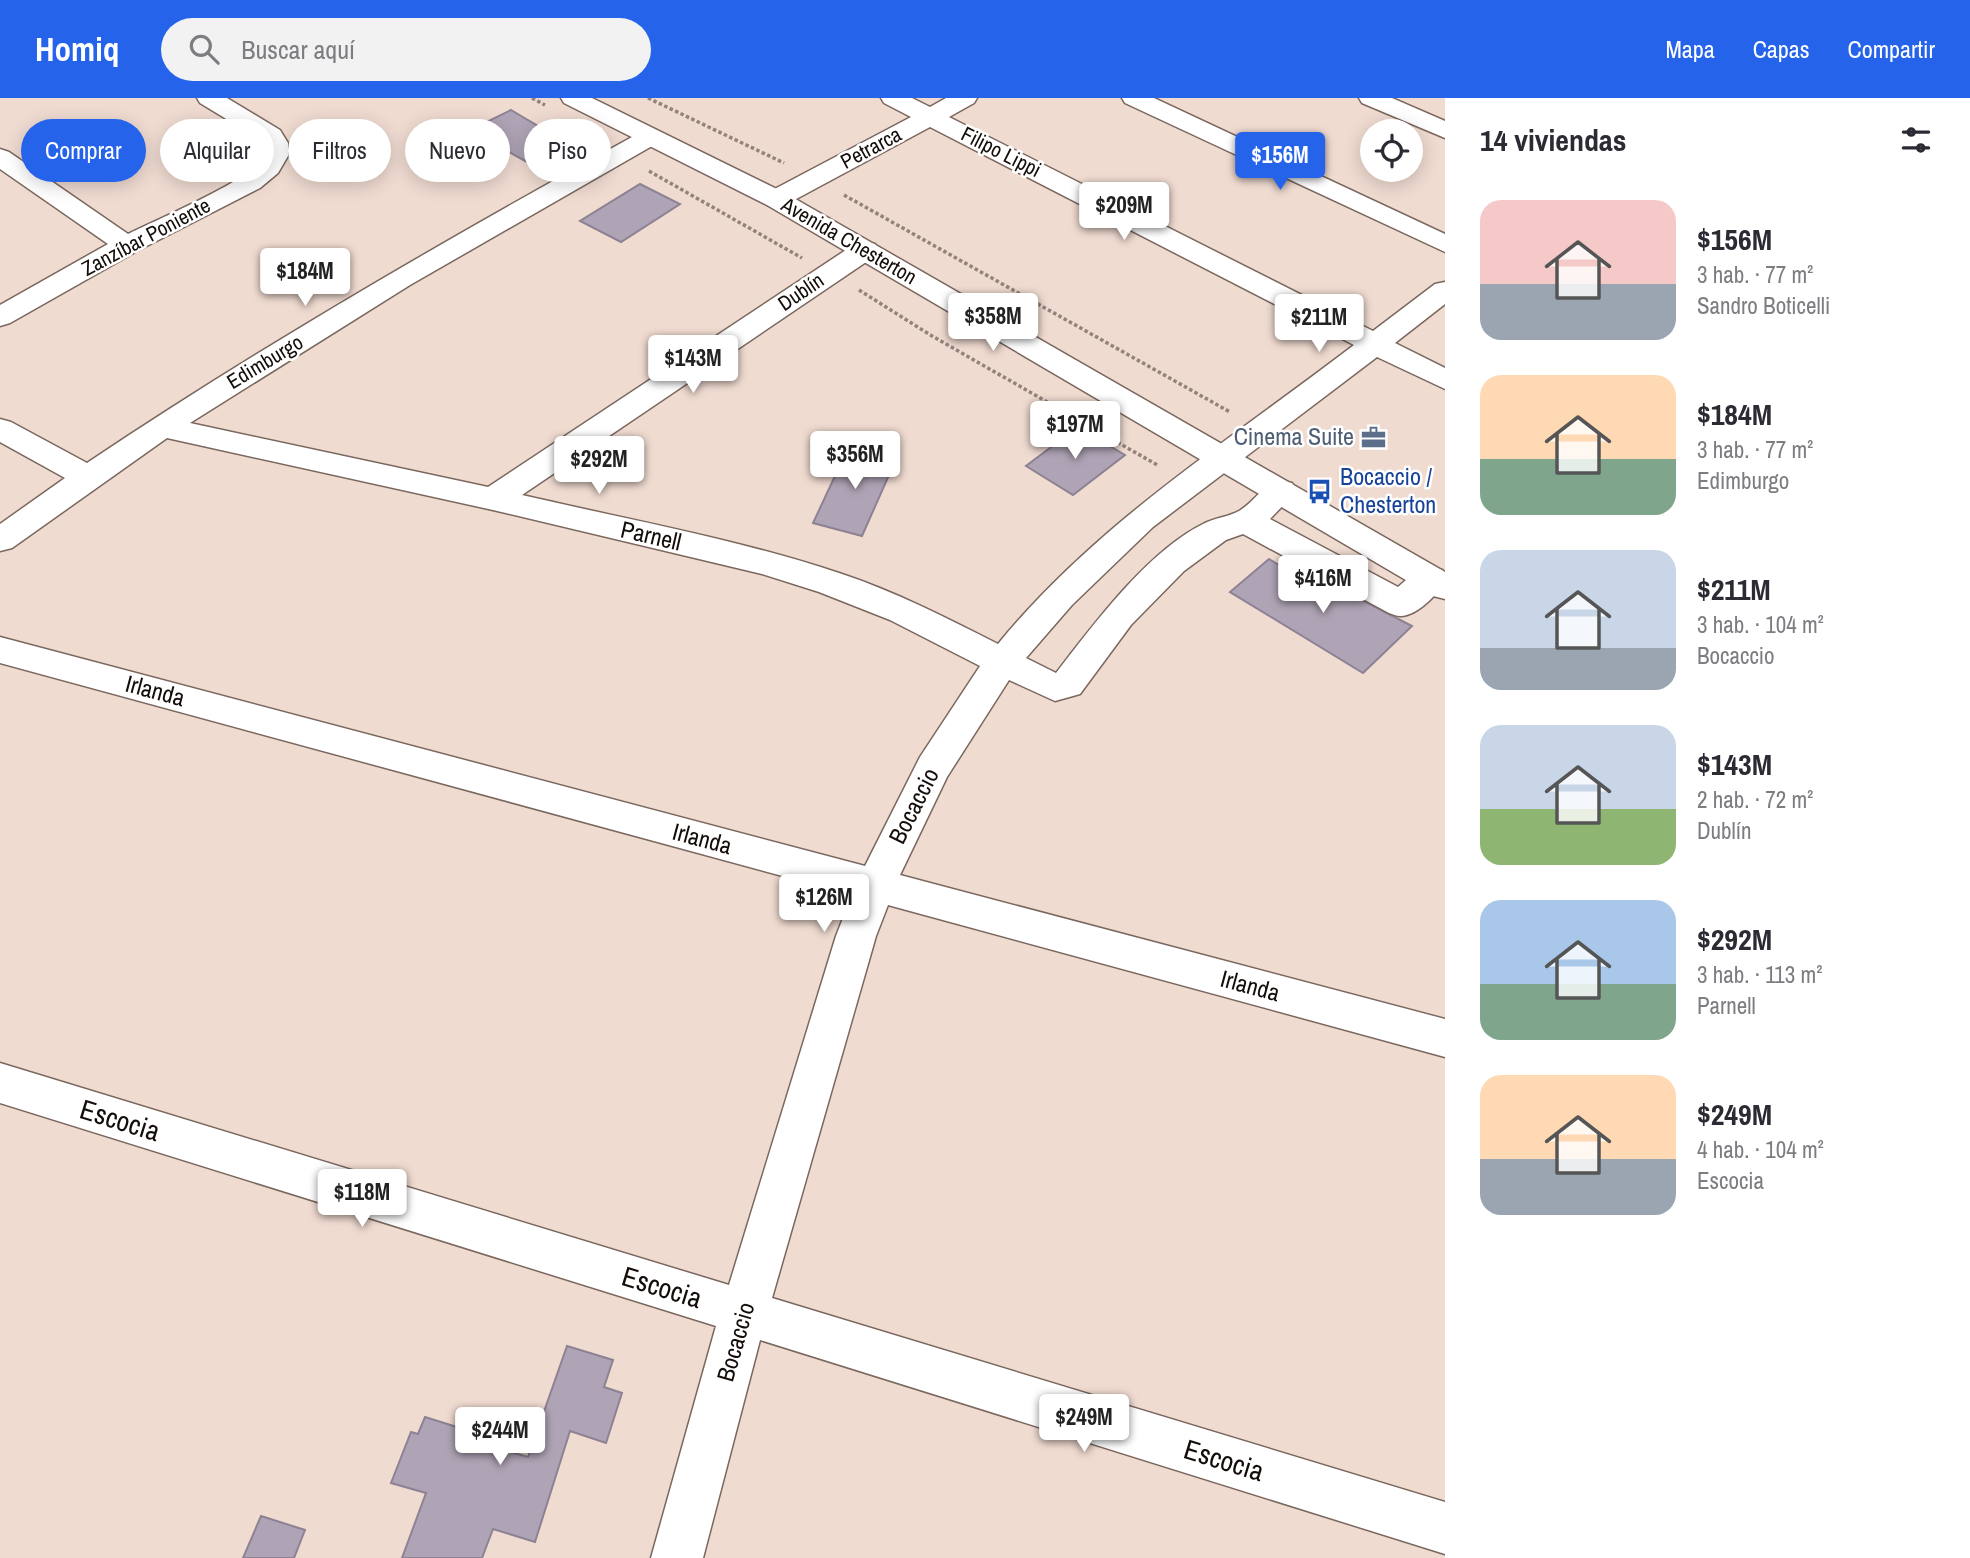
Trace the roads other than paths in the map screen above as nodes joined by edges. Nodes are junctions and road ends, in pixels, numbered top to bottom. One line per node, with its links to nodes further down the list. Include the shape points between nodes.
1 (209, 98): 13 (street, Zanzíbar Poniente, via 271,135 278,149 273,163 251,182)
2 (573, 98): 9 (street, Avenida Chesterton)
3 (893, 98): 7 (street, Filipo Lippi)
4 (965, 98): 7 (street, Petrarca)
5 (1134, 98): 12 (street)
6 (1371, 98): 8 (street)
7 (932, 116): 11 (street, Petrarca); 17 (street, Filipo Lippi)
8 (1445, 130)
9 (650, 137): 11 (street, Avenida Chesterton); 19 (street, Edimburgo, via 349,311)
10 (0, 157): 13 (street)
11 (776, 199): 14 (street, Avenida Chesterton)
12 (1445, 244)
13 (127, 245): 16 (street, Zanzíbar Poniente)
14 (865, 250): 21 (street, Avenida Chesterton); 24 (street, Dublín)
15 (1445, 290): 17 (street, Bocaccio)
16 (0, 317)
17 (1375, 344): 18 (street, Filipo Lippi); 21 (street, Bocaccio)
18 (1445, 380)
19 (162, 427): 22 (street, Edimburgo); 24 (street, Parnell)
20 (0, 429): 22 (street)
21 (1223, 457): 23 (street, Avenida Chesterton); 29 (street, Bocaccio, via 1110,548 1041,617)
22 (87, 476): 26 (street, Edimburgo)
23 (1281, 491): 25 (street); 27 (street, Avenida Chesterton)
24 (493, 499): 29 (street, Parnell, via 831,583 902,611)
25 (1246, 521): 27 (street, via 1401,604); 29 (street, Parnell, via 1214,532 1172,563 1119,616 1067,684 1055,688)
26 (0, 540)
27 (1437, 582)
28 (0, 650): 30 (street, Irlanda)
29 (1004, 662): 30 (street, Bocaccio, via 939,757)
30 (875, 886): 31 (street, Irlanda); 33 (street, Bocaccio, via 839,989)
31 (1445, 1038)
32 (0, 1083): 33 (street, Escocia)
33 (744, 1312): 34 (street, Escocia); 35 (street, Bocaccio)
34 (1445, 1528)
35 (677, 1558)

